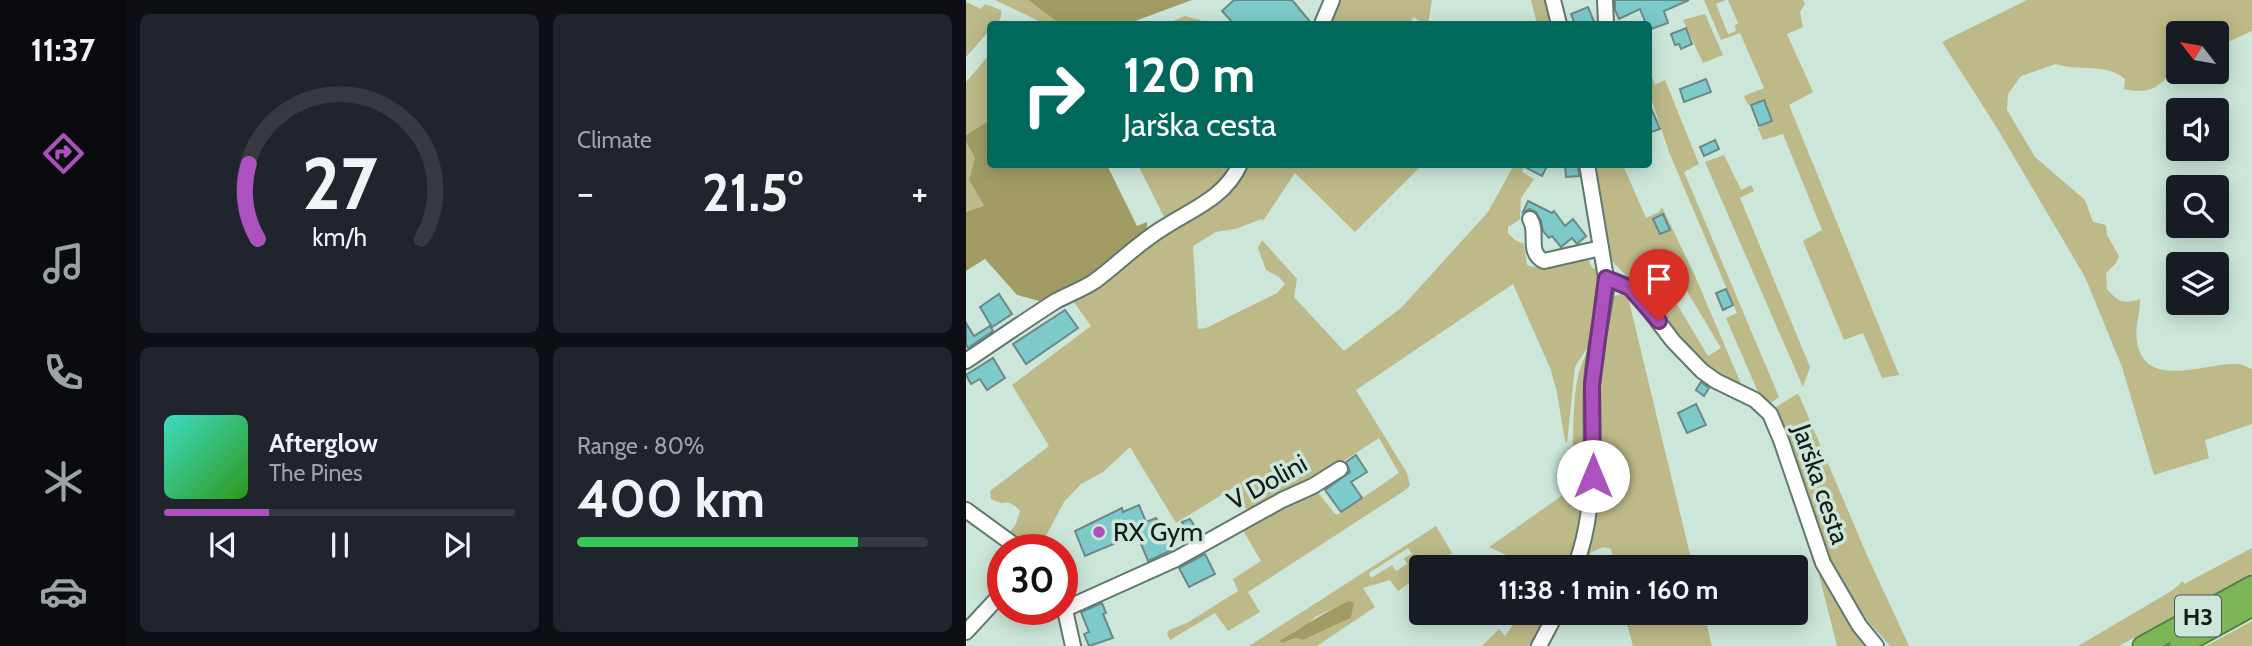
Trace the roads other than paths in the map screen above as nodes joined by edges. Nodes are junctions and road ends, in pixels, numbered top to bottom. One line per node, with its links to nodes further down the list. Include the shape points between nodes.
1 (1332, 0): 4 (street)
2 (1553, 0): 5 (street)
3 (1605, 0): 6 (street)
4 (1323, 21)
5 (1558, 21)
6 (1606, 21)
7 (1238, 168): 12 (street, via 1214,198 1162,228 1090,284)
8 (1588, 168): 10 (street)
9 (1530, 219): 10 (street, via 1539,259)
10 (1601, 248): 11 (street)
11 (1606, 278): 16 (street, via 1592,385 1589,521); 26 (street, Jarška cesta, via 1630,288 1702,371 1755,400 1770,414 1823,563)
12 (966, 361)
13 (1340, 469): 18 (street, V Dolini, via 1175,559)
14 (966, 510): 15 (street)
15 (999, 534)
16 (1579, 555)
17 (2252, 586): 27 (highway, H3)
18 (1078, 598)
19 (2252, 606): 28 (highway, H3)
20 (987, 609): 23 (street)
21 (1068, 625): 24 (street, V Dolini)
22 (1550, 625): 25 (street)
23 (966, 632)
24 (1073, 646)
25 (1539, 646)
26 (1875, 646)
27 (2143, 646)
28 (2179, 646)

